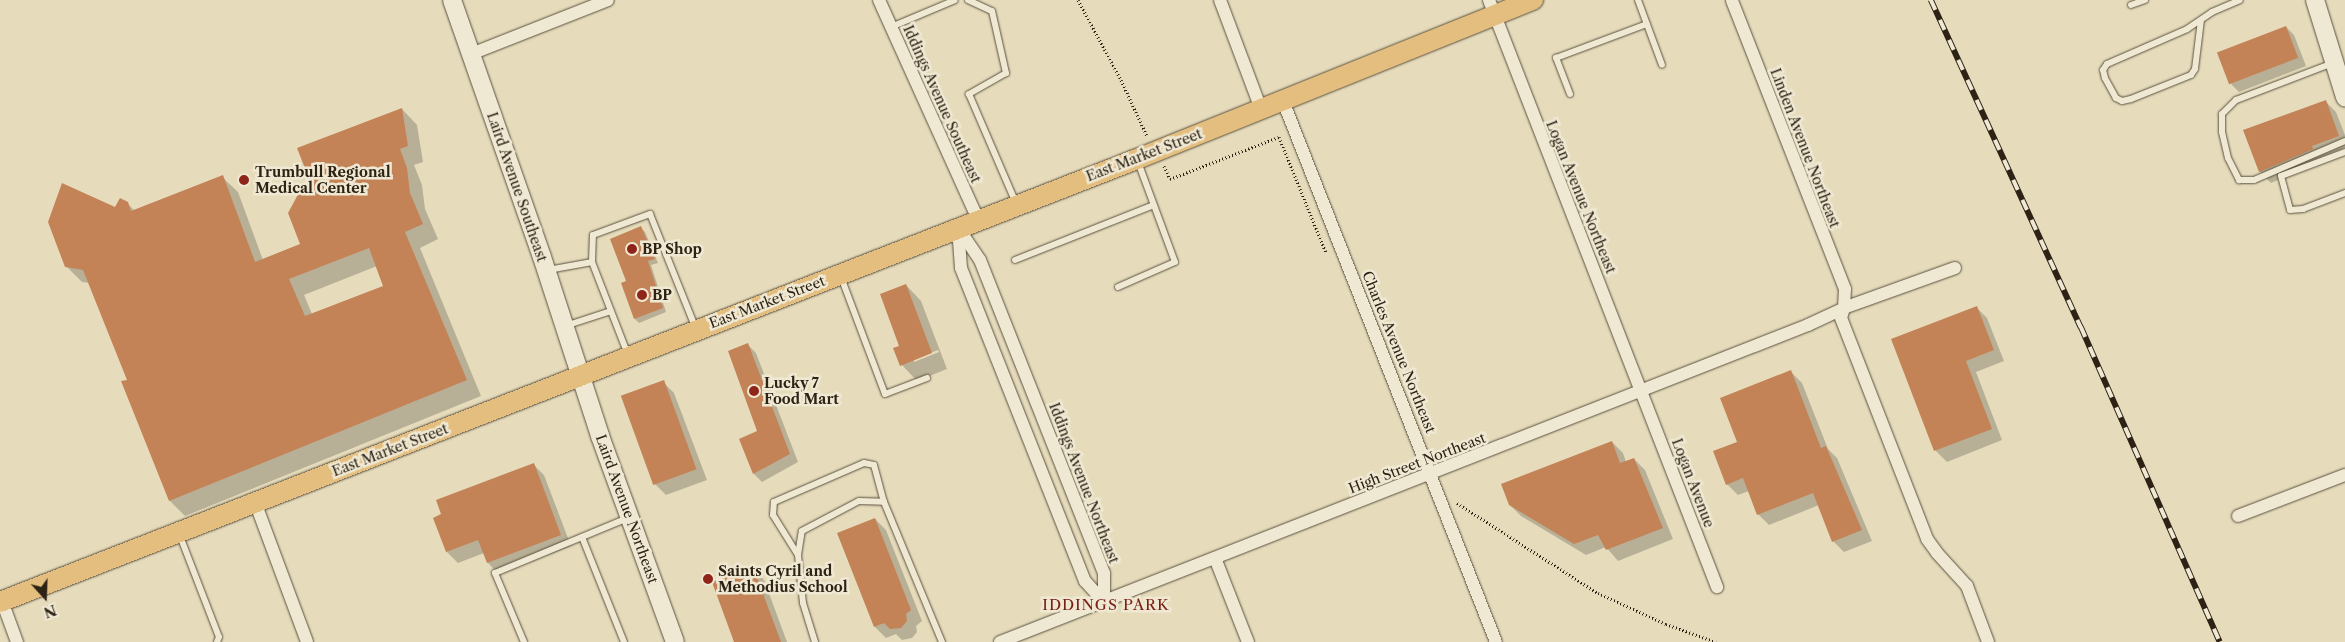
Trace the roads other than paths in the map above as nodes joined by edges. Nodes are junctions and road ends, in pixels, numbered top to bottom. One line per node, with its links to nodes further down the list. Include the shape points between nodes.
1 (452, 0): 18 (street, Laird Avenue Southeast)
2 (608, 0): 18 (street)
3 (879, 0): 17 (street, Iddings Avenue Southeast)
4 (955, 0): 17 (lane)
5 (968, 0): 29 (lane, via 992,11 1006,73 970,94)
6 (1220, 0): 24 (street)
7 (1533, 0): 14 (main road, East Market Street)
8 (1638, 0): 16 (lane)
9 (1732, 0): 39 (street, Linden Avenue Northeast, via 1845,289)
10 (2145, 0): 13 (lane)
11 (2240, 0): 15 (lane)
12 (2315, 0): 19 (street)
13 (2131, 5)
14 (1492, 8): 23 (main road, East Market Street); 46 (street, Logan Avenue Northeast)
15 (2201, 20): 15 (lane, via 2107,64 2103,70 2105,78 2116,98 2122,101 2132,99 2191,75 2195,69)
16 (1647, 24): 20 (lane); 21 (lane, via 1556,58)
17 (891, 28): 31 (street, Iddings Avenue Southeast)
18 (471, 54): 36 (street, Laird Avenue Southeast)
19 (2333, 63): 22 (street); 25 (lane, via 2236,100 2222,114 2222,132 2228,158 2239,180 2254,180)
20 (1662, 65)
21 (1570, 94)
22 (2345, 97)
23 (1283, 101): 24 (main road, East Market Street); 47 (street, Charles Avenue Northeast)
24 (1261, 109): 27 (main road, East Market Street)
25 (2345, 141)
26 (2345, 152): 28 (lane, via 2281,176 2290,210 2303,209)
27 (1137, 159): 29 (main road, East Market Street); 30 (lane)
28 (2345, 193)
29 (1017, 204): 31 (main road, East Market Street)
30 (1154, 205): 33 (lane); 38 (lane, via 1175,262)
31 (978, 219): 32 (main road, East Market Street)
32 (958, 227): 37 (main road, East Market Street); 59 (street, Iddings Avenue Northeast, via 980,260 1104,573); 59 (street, via 961,268 1085,581)
33 (1014, 260)
34 (592, 262): 36 (lane); 40 (lane); 42 (lane, via 593,235 650,214)
35 (1955, 268): 39 (street, High Street Northeast)
36 (546, 270): 41 (street, Laird Avenue Southeast)
37 (840, 273): 42 (main road, East Market Street); 45 (lane, via 885,394)
38 (1118, 287)
39 (1844, 308): 46 (street, High Street Northeast); 71 (street, Linden Avenue Northeast, via 1842,318 1927,539 1967,586)
40 (611, 311): 41 (lane); 43 (lane)
41 (564, 326): 44 (street, Laird Avenue Southeast)
42 (696, 330): 43 (main road, East Market Street)
43 (629, 356): 44 (main road, East Market Street)
44 (580, 375): 49 (main road, East Market Street); 52 (street, Laird Avenue Northeast)
45 (926, 378)
46 (1642, 389): 47 (street, High Street Northeast); 57 (street, Logan Avenue)
47 (1431, 474): 56 (street, High Street Northeast); 70 (street, Charles Avenue Northeast)
48 (2345, 475): 51 (street)
49 (256, 502): 53 (main road, East Market Street); 63 (street)
50 (884, 502): 55 (lane, via 859,501 802,531); 55 (lane, via 874,465 864,463 774,502 773,515); 67 (lane)
51 (2238, 516)
52 (630, 518): 54 (lane); 60 (street, Laird Avenue Northeast)
53 (179, 532): 58 (main road, East Market Street); 62 (lane, via 219,637)
54 (582, 537): 64 (lane, via 495,573); 65 (lane)
55 (798, 555): 66 (lane, via 803,603)
56 (1215, 558): 59 (street, High Street Northeast); 69 (street)
57 (1717, 587)
58 (1, 601): 61 (street)
59 (1104, 602): 68 (street, High Street Northeast)
60 (673, 640)
61 (17, 642)
62 (217, 642)
63 (307, 642)
64 (524, 642)
65 (624, 642)
66 (814, 642)
67 (942, 642)
68 (1000, 642)
69 (1248, 642)
70 (1496, 642)
71 (1988, 642)

